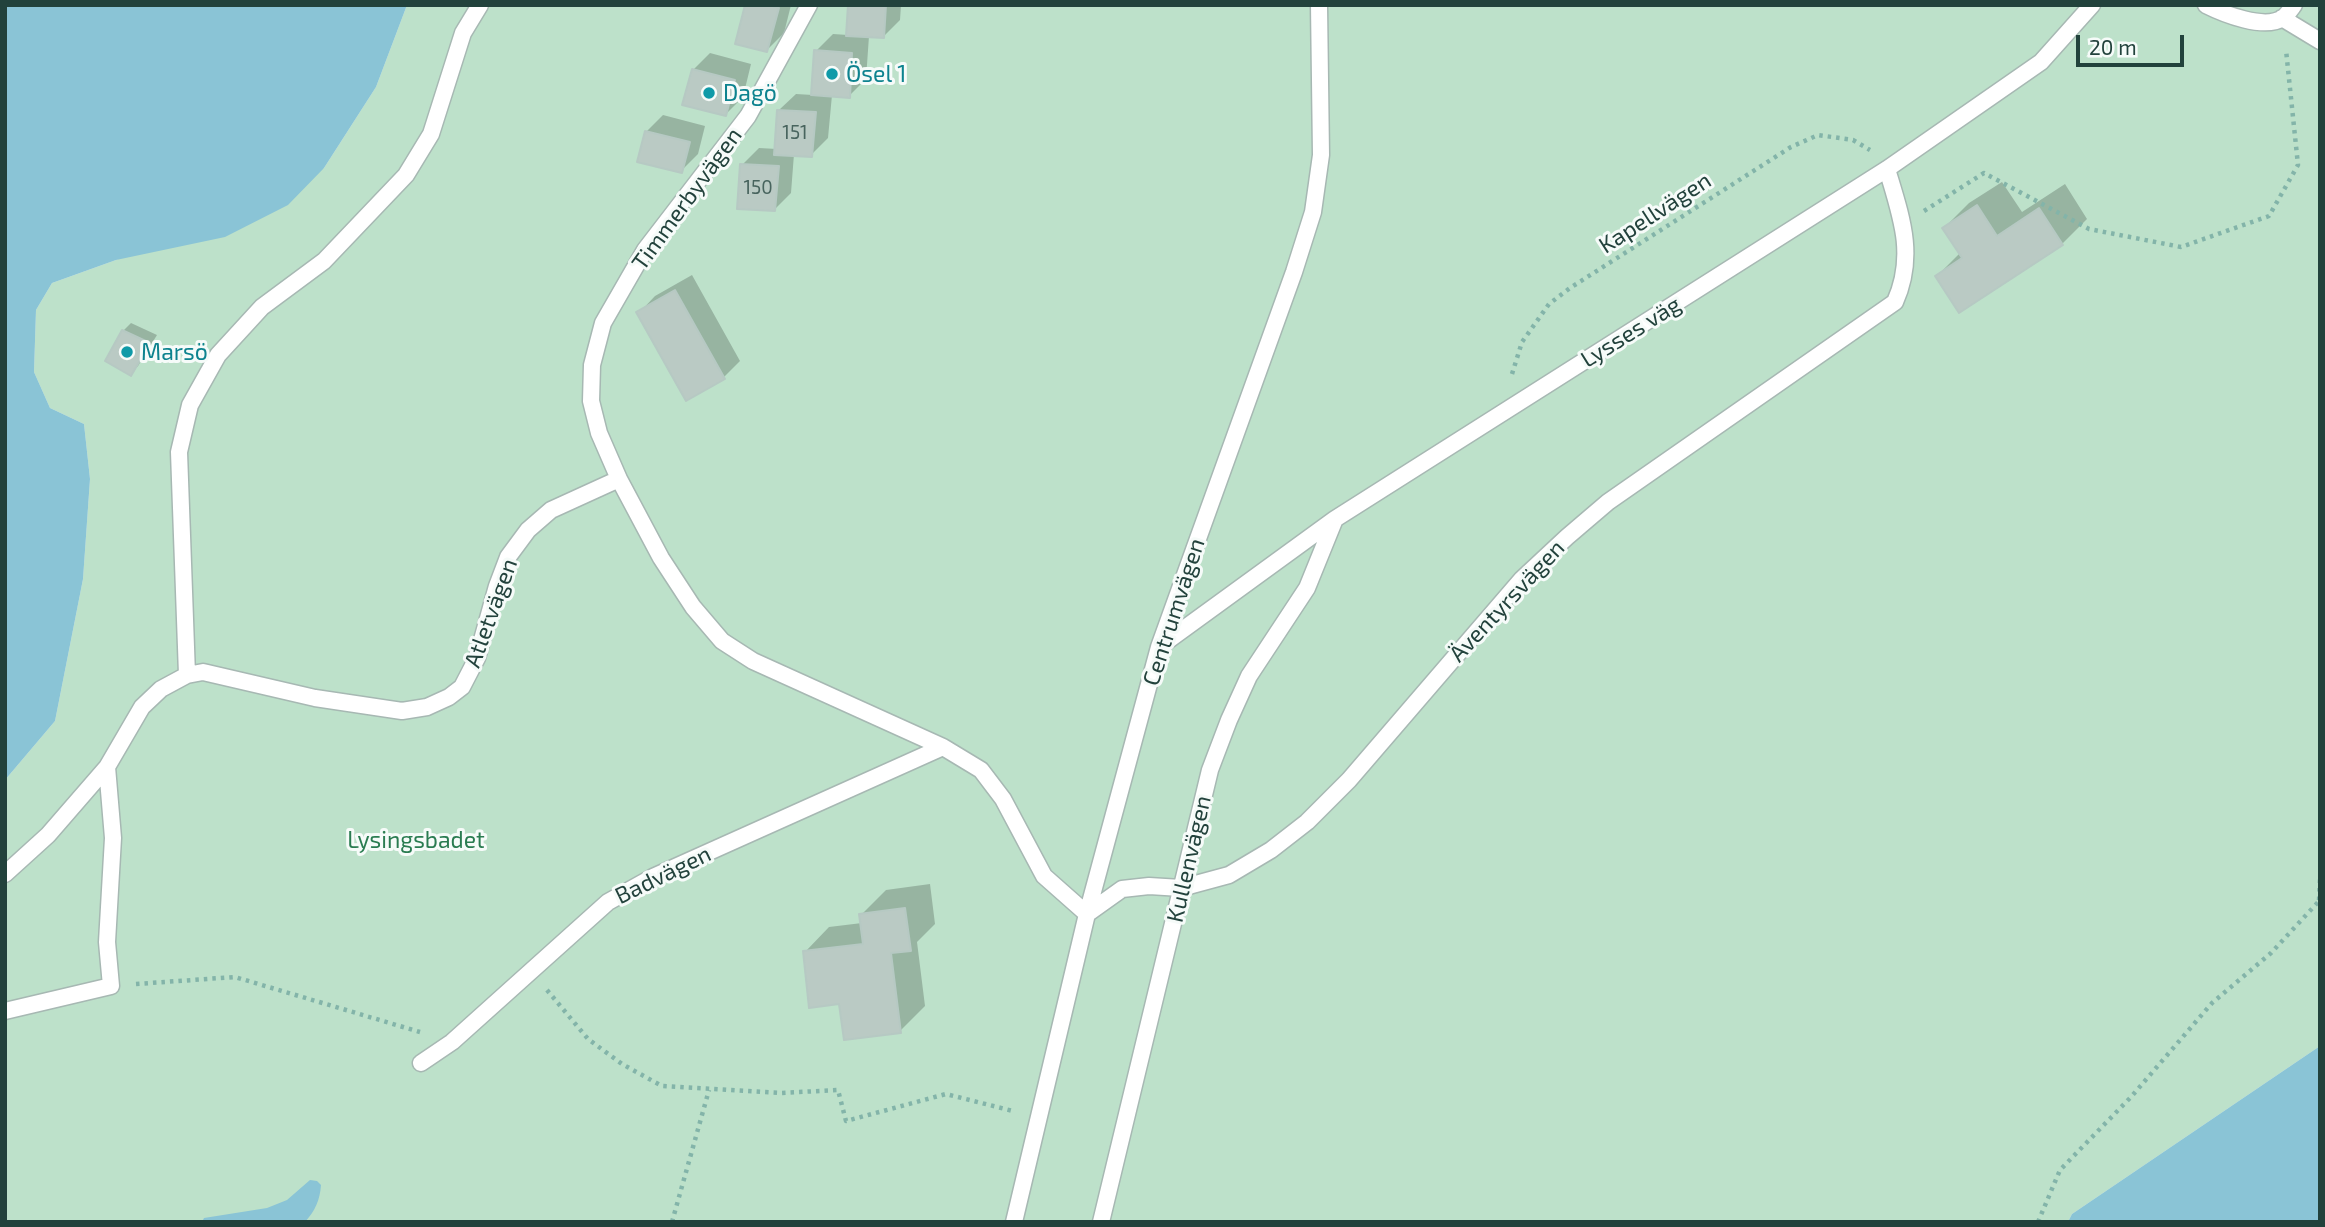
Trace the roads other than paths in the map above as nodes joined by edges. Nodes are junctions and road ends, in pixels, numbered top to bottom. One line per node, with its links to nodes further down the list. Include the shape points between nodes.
1 (480, 5): 13 (lane, via 463,33 431,134 406,175 324,261 262,307 218,355 190,405 179,452)
2 (809, 5): 10 (lane, Timmerbyvägen, via 748,117 645,250 603,323 592,365 591,401)
3 (1319, 5): 12 (lane, Centrumvägen, via 1321,155 1313,212)
4 (2092, 5): 9 (lane, Lysses väg, via 2041,62)
5 (2206, 5): 7 (lane, via 2265,23)
6 (2294, 5): 7 (lane)
7 (2282, 19): 8 (lane)
8 (2320, 41)
9 (1887, 169): 11 (lane, Lysses väg); 17 (lane, Äventyrsvägen, via 1907,246 1903,284 1895,302 1608,502 1567,537 1522,579 1349,780 1307,822 1229,875)
10 (619, 479): 13 (lane, Atletvägen, via 551,510 528,530 508,557 477,658 462,687 427,707 402,711 315,698 203,672); 14 (lane, via 661,558 722,641 753,661)
11 (1335, 519): 12 (lane, Lysses väg); 17 (lane, Kullenvägen, via 1307,588 1249,676 1229,720 1210,770)
12 (1159, 647): 18 (lane, Centrumvägen)
13 (187, 675): 15 (lane, via 161,689 142,707)
14 (943, 747): 18 (lane, via 981,770 1044,876); 20 (lane, Badvägen, via 608,901 452,1041)
15 (107, 767): 16 (lane, via 48,835); 19 (lane, via 113,838 107,942 111,986)
16 (5, 874)
17 (1181, 888): 18 (lane, Äventyrsvägen, via 1122,889); 22 (lane, Kullenvägen)
18 (1087, 914): 21 (lane, Centrumvägen)
19 (5, 1011)
20 (421, 1063)
21 (1014, 1222)
22 (1101, 1222)

